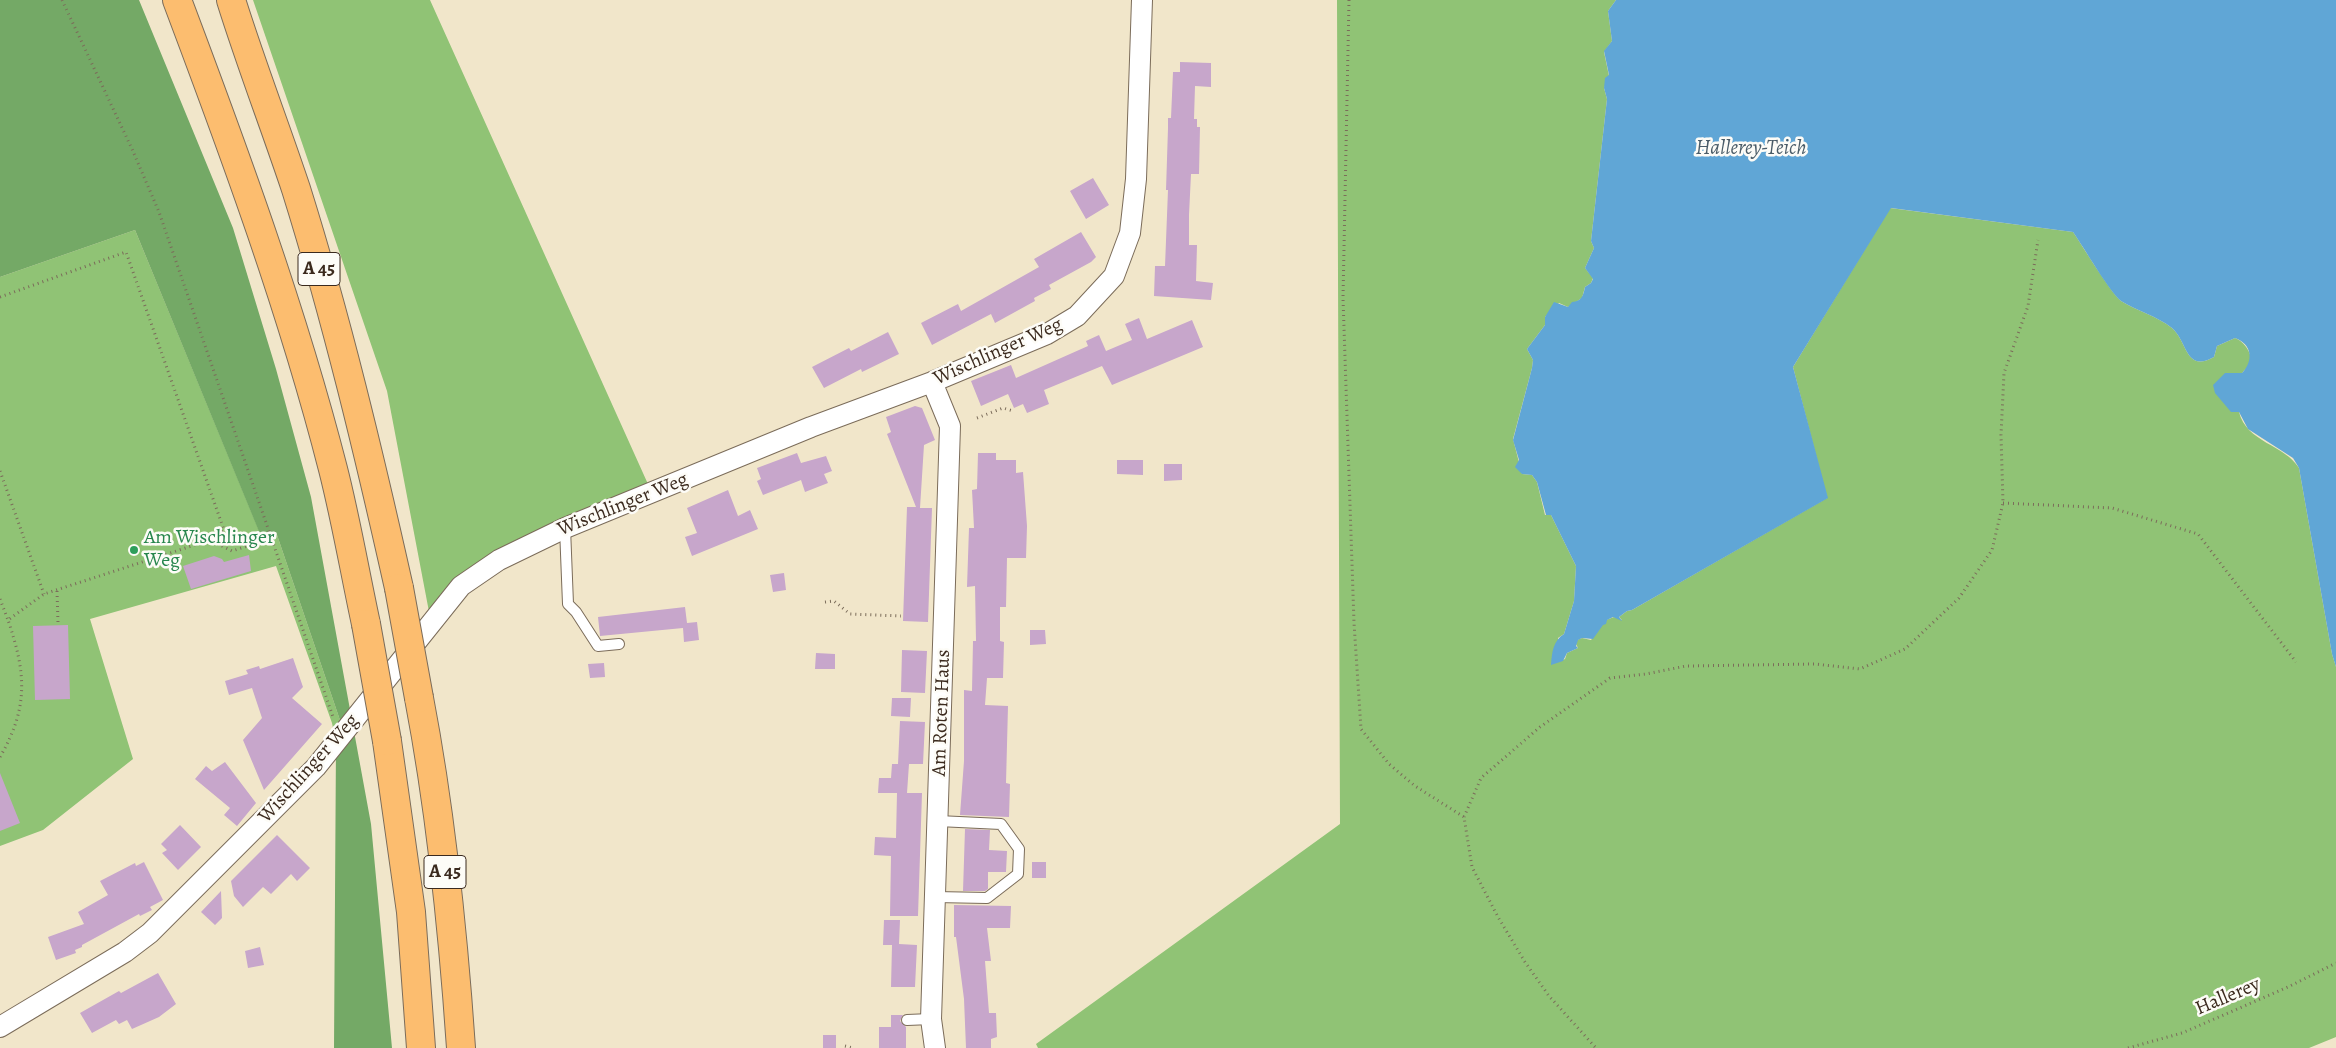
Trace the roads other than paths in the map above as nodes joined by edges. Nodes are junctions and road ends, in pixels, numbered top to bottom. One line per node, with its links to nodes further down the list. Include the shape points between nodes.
1 (221, 0): 5 (highway, A 45)
2 (231, 0): 5 (highway)
3 (1142, 0): 6 (street, Wischlinger Weg, via 1136,179 1130,233 1114,276 1077,316 1047,334)
4 (178, 4): 14 (highway, A 45, bridge, via 222,116 293,327 333,470 387,741 410,912)
5 (256, 79): 15 (highway, A 45, bridge, via 295,189 332,314 399,588 430,757 445,874)
6 (932, 382): 7 (street, Wischlinger Weg, via 811,427); 9 (street, Am Roten Haus, via 950,426)
7 (565, 528): 8 (lane, via 568,604 598,646); 13 (street, Wischlinger Weg, via 499,560 461,586 309,774 150,933 125,952)
8 (619, 644)
9 (938, 821): 10 (street, Am Roten Haus); 10 (lane, via 1001,824 1019,849 1018,874 986,898)
10 (935, 897): 11 (street, Am Roten Haus)
11 (931, 1019): 12 (lane); 16 (street, Am Roten Haus)
12 (908, 1020)
13 (0, 1027)
14 (422, 1048)
15 (461, 1048)
16 (935, 1048)

